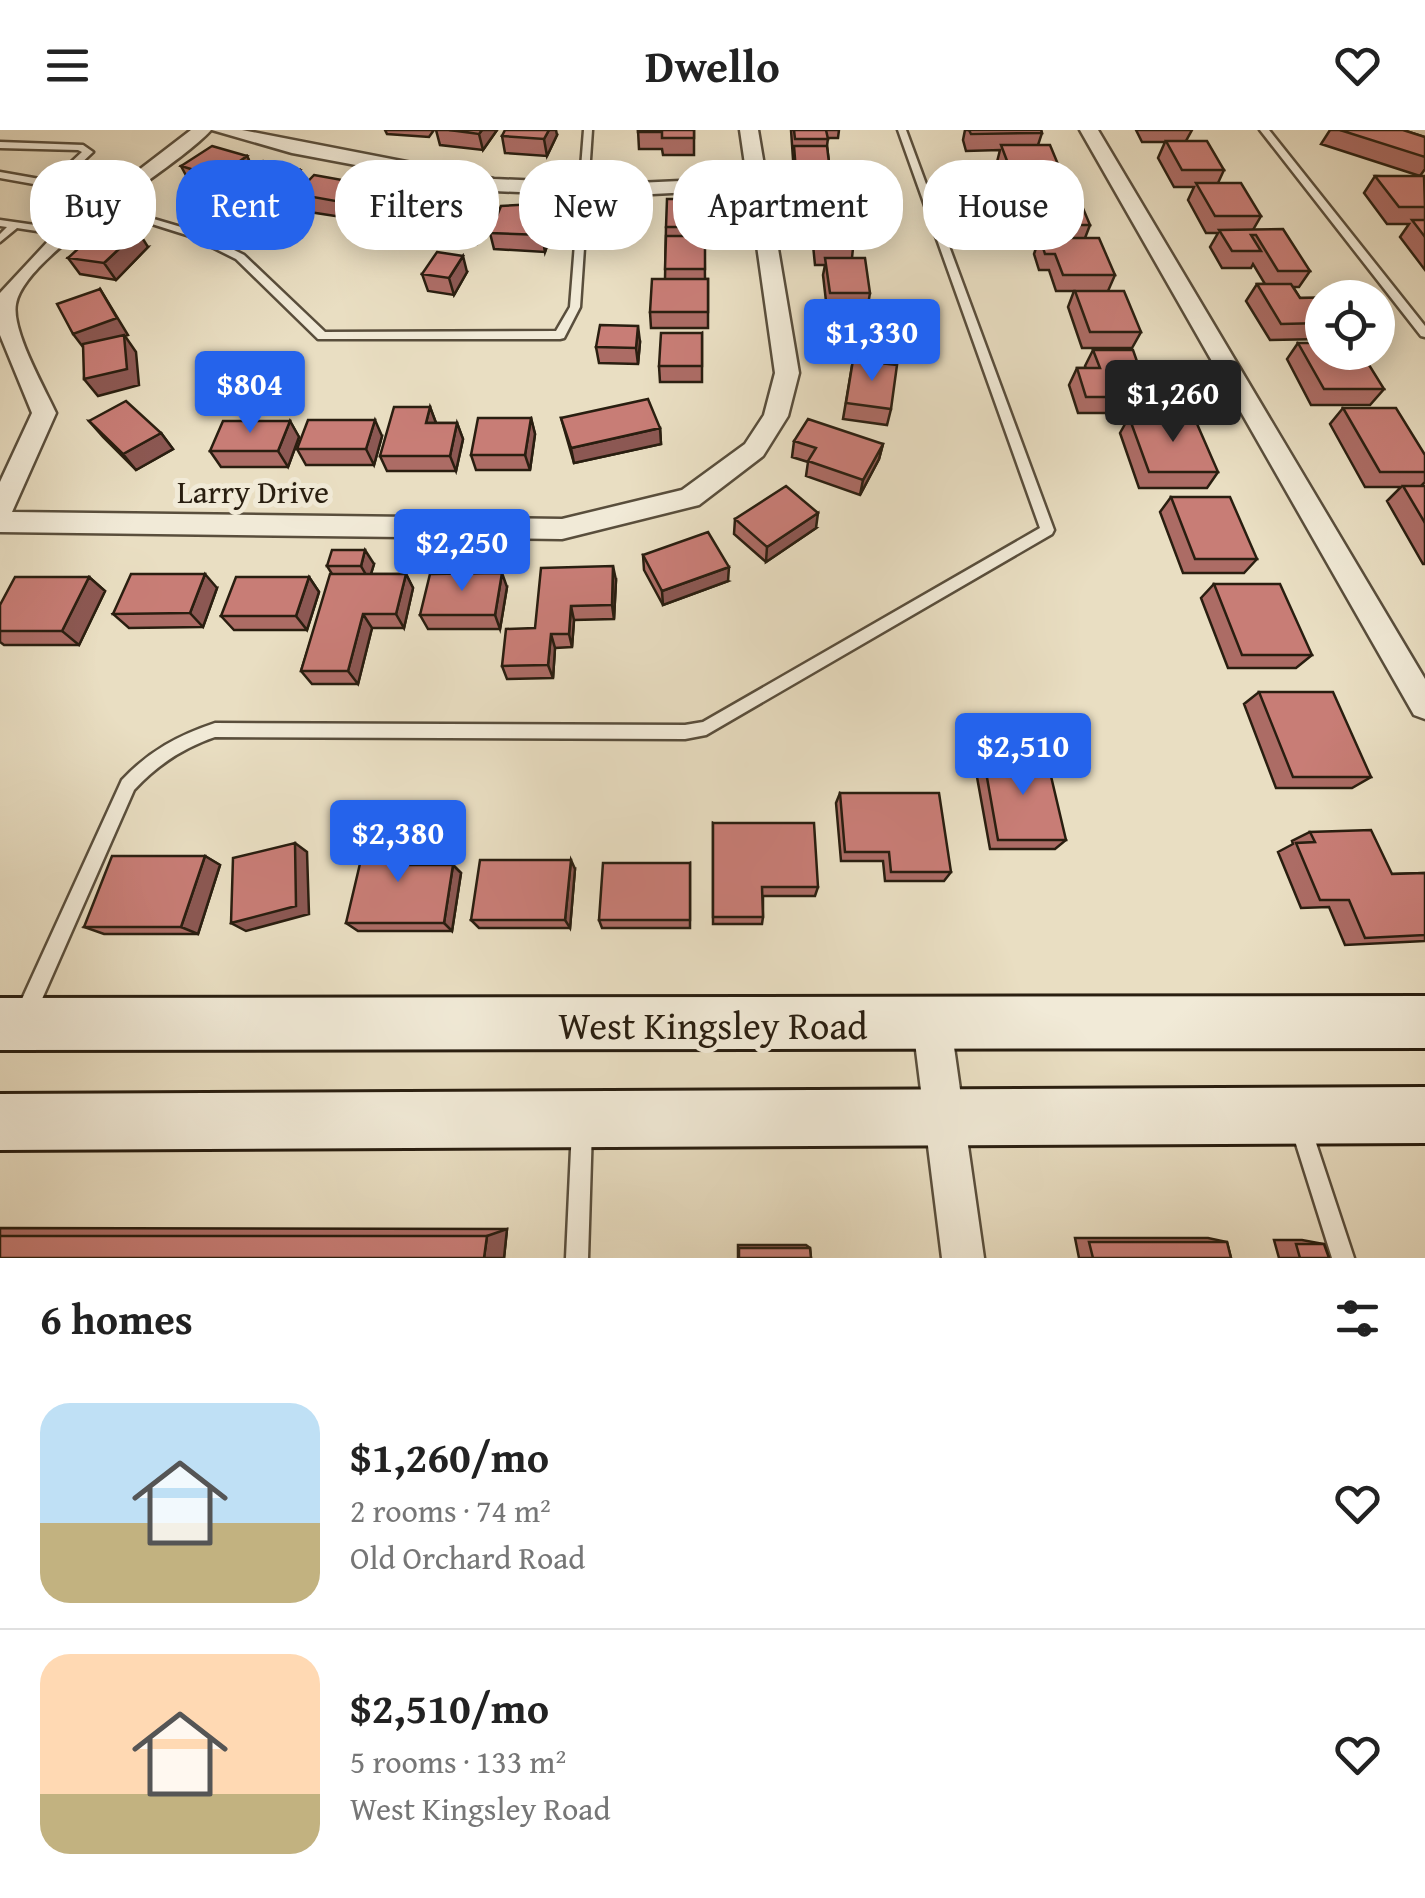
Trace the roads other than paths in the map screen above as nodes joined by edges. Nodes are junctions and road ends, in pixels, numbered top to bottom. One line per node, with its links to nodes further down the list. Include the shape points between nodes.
1 (202, 130): 12 (street)
2 (222, 130): 15 (street)
3 (588, 130): 10 (lane)
4 (749, 130): 11 (street, Larry Drive)
5 (902, 130): 30 (lane, via 1047,530 706,728 216,730 181,742 128,785)
6 (1090, 130): 28 (street)
7 (1264, 130): 25 (lane)
8 (0, 145): 9 (lane, via 80,147 88,152)
9 (79, 160)
10 (587, 160)
11 (754, 160)
12 (156, 166)
13 (0, 176): 14 (lane)
14 (30, 179)
15 (519, 185)
16 (156, 220): 22 (lane, via 240,256 322,336 560,335 574,306)
17 (0, 223): 18 (lane)
18 (15, 225): 19 (lane); 20 (lane)
19 (30, 227)
20 (0, 239)
21 (52, 250): 24 (street, via 13,286)
22 (580, 250)
23 (768, 250): 27 (street, Larry Drive, via 787,374 776,416 754,450 690,498 562,528)
24 (5, 324): 26 (street, via 44,414)
25 (1425, 333)
26 (0, 510)
27 (0, 522)
28 (1425, 706)
29 (1425, 1022): 31 (main road, West Kingsley Road)
30 (10, 1024): 31 (main road, West Kingsley Road)
31 (932, 1026): 33 (street)
32 (1425, 1115): 34 (main road)
33 (945, 1116): 34 (main road); 35 (main road); 38 (street)
34 (1297, 1116): 39 (lane)
35 (582, 1119): 36 (main road); 37 (lane)
36 (0, 1122)
37 (577, 1258)
38 (963, 1258)
39 (1344, 1258)

